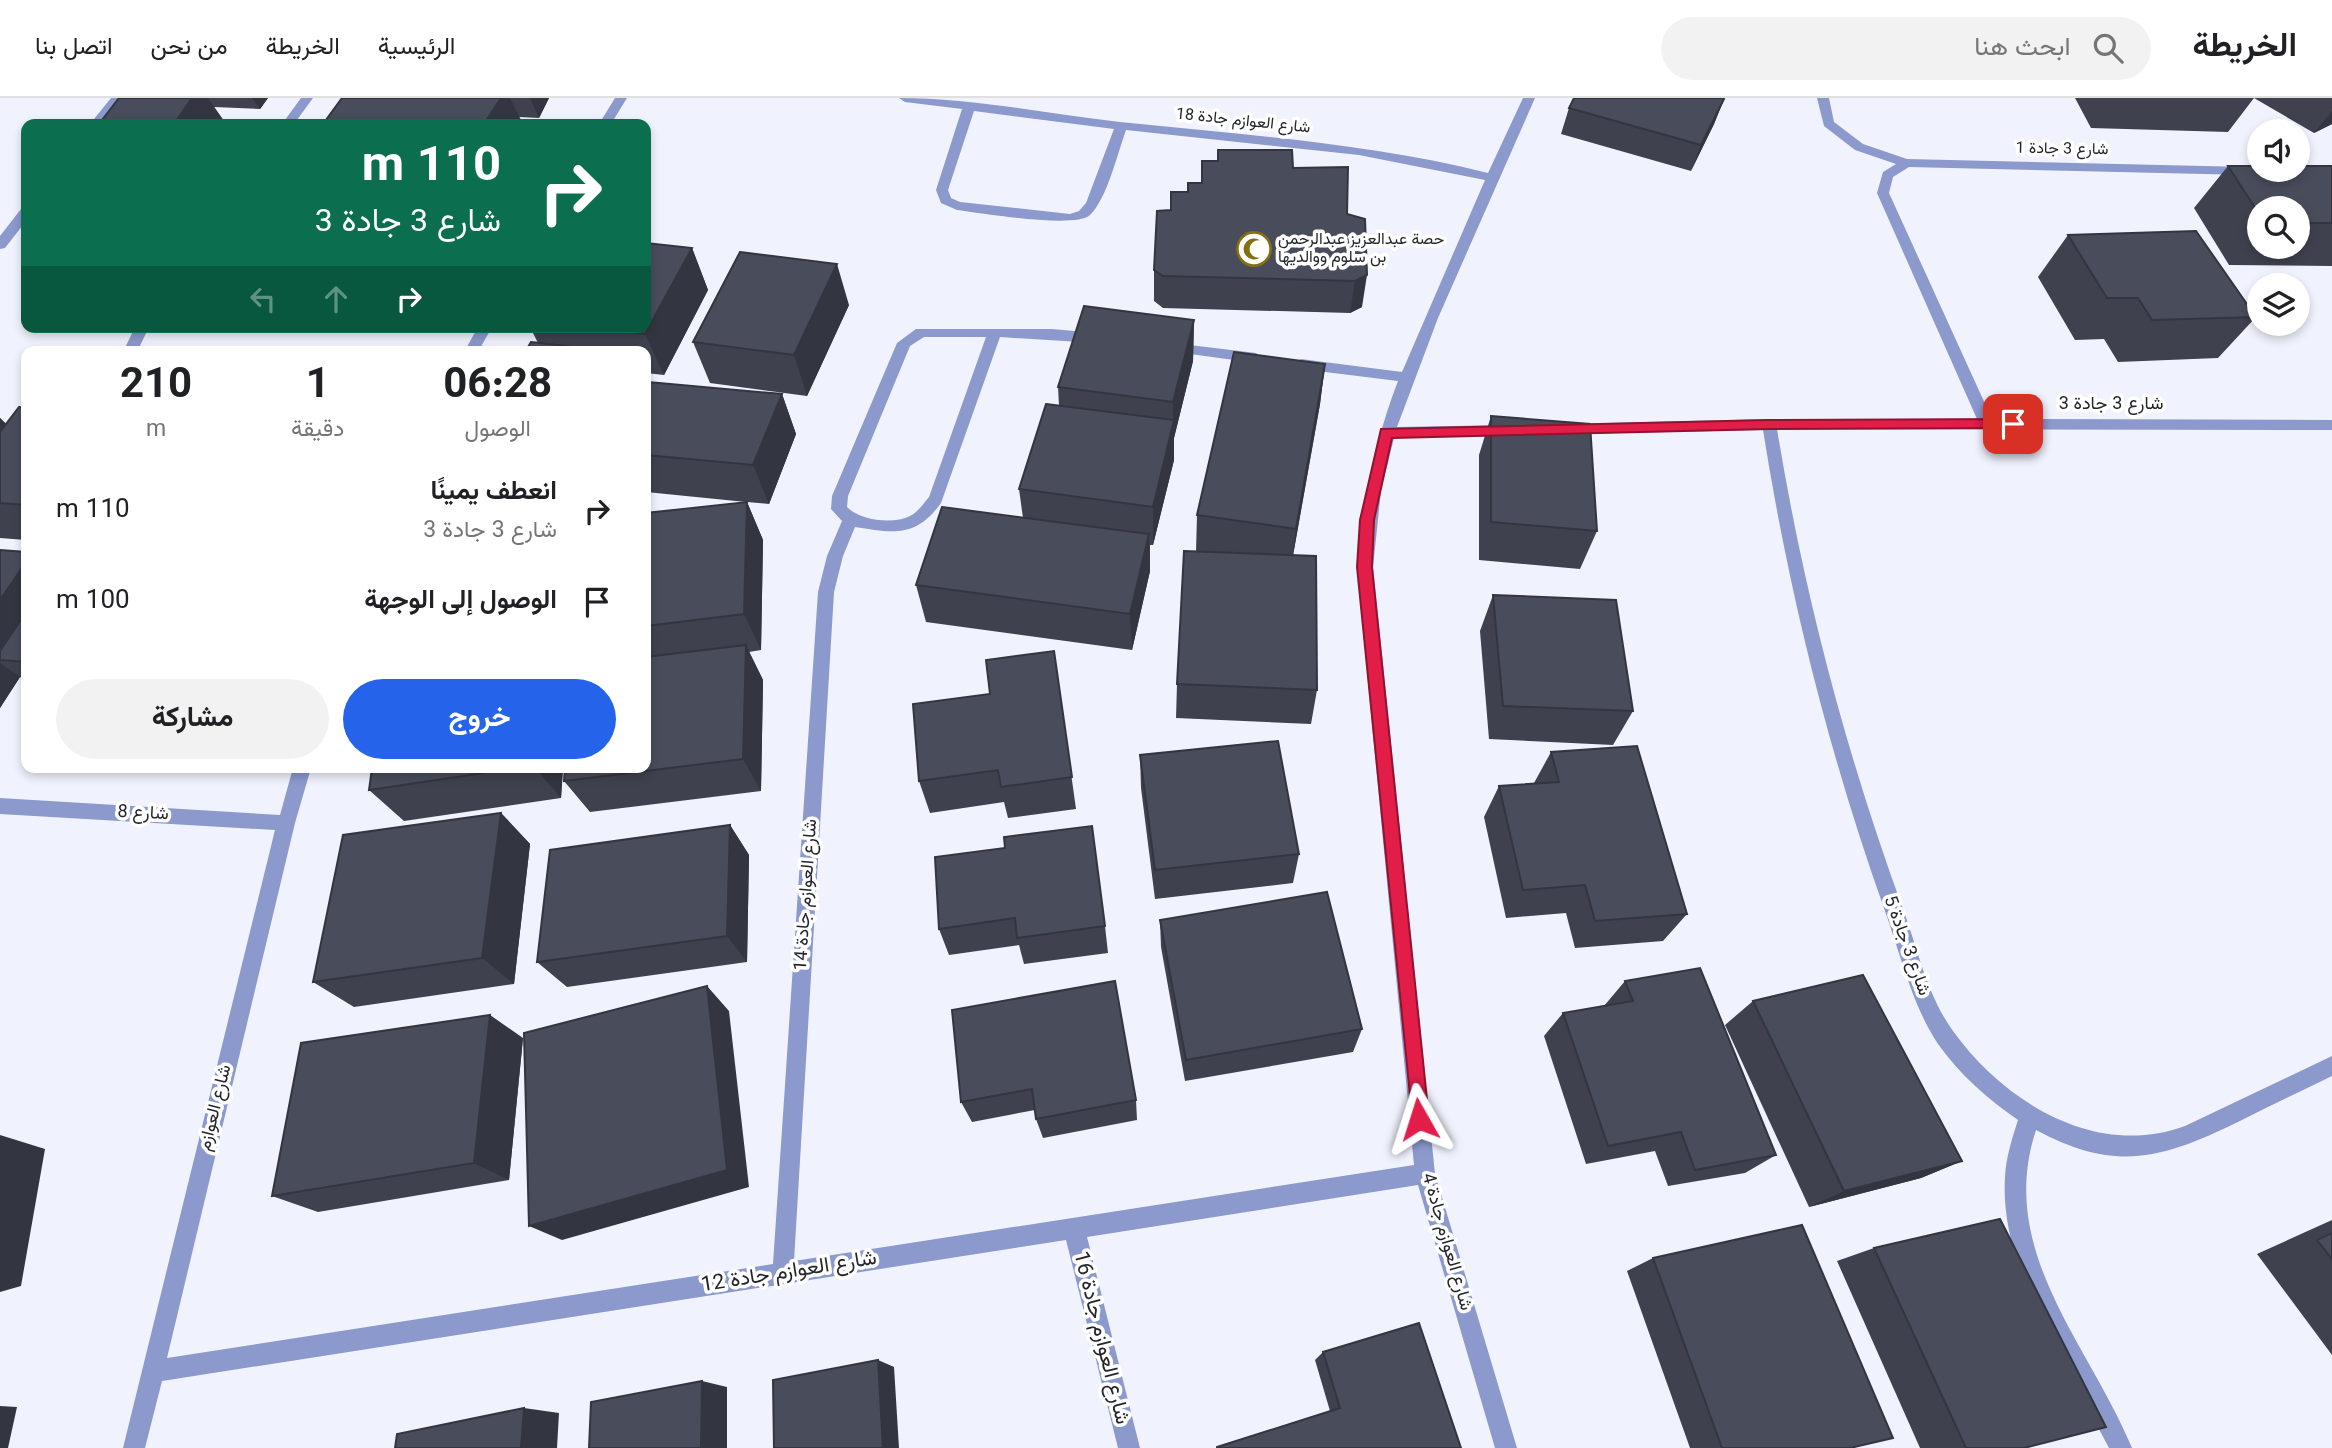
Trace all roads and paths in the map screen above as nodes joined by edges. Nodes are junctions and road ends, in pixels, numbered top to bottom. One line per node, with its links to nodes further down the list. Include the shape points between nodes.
1 (117, 98): 8 (street)
2 (307, 98): 9 (street)
3 (621, 98): 10 (street)
4 (905, 98): 7 (street, شارع العوازم جادة 18)
5 (1529, 98): 14 (street, شارع العوازم جادة 4)
6 (1824, 98): 12 (street, شارع 3 جادة 1, via 1828,123 1859,147)
7 (978, 104): 11 (street, شارع العوازم جادة 18); 11 (street, via 942,190 946,200 957,206 1070,218 1083,214 1092,205)
8 (100, 119)
9 (292, 119)
10 (608, 119)
11 (1121, 126): 14 (street, شارع العوازم جادة 18, via 1360,149)
12 (1906, 163): 13 (street, شارع 3 جادة 1); 22 (street, via 1887,174 1883,193)
13 (2247, 172)
14 (1492, 178): 20 (street, شارع العوازم جادة 4)
15 (21, 218): 16 (street)
16 (0, 245)
17 (995, 332): 18 (street); 27 (street, via 936,499 926,515 905,527); 27 (street, via 921,332 904,343 841,496 839,509)
18 (1117, 341)
19 (1158, 346): 20 (street)
20 (1405, 377): 26 (street, شارع العوازم جادة 4)
21 (1769, 424): 22 (street, شارع 3 جادة 3); 24 (street, شارع 3 جادة 3); 32 (street, شارع 3 جادة 5, via 1816,663 1875,860 1927,1005 1968,1066)
22 (1986, 424): 23 (street, شارع 3 جادة 3)
23 (2332, 425)
24 (1550, 429)
25 (1523, 430): 26 (street)
26 (1386, 433): 33 (street, شارع العوازم جادة 4, via 1367,520 1365,567)
27 (849, 520): 35 (street, شارع العوازم جادة 14, via 826,592)
28 (301, 773): 30 (street, شارع العوازم)
29 (0, 806): 30 (street, شارع 8)
30 (286, 822): 36 (street, شارع العوازم)
31 (2332, 1066): 32 (street, شارع 3 جادة 5, via 2169,1144 2101,1143)
32 (2030, 1116): 40 (street, via 2019,1142 2014,1174 2021,1245 2035,1284)
33 (1425, 1174): 34 (street, شارع العوازم جادة 12); 39 (street, شارع العوازم جادة 4)
34 (1074, 1228): 35 (street, شارع العوازم جادة 12); 38 (street, شارع العوازم جادة 16)
35 (783, 1273): 36 (street, شارع العوازم جادة 12)
36 (152, 1371): 37 (street, شارع العوازم)
37 (134, 1448)
38 (1129, 1448)
39 (1506, 1448)
40 (2121, 1448)

